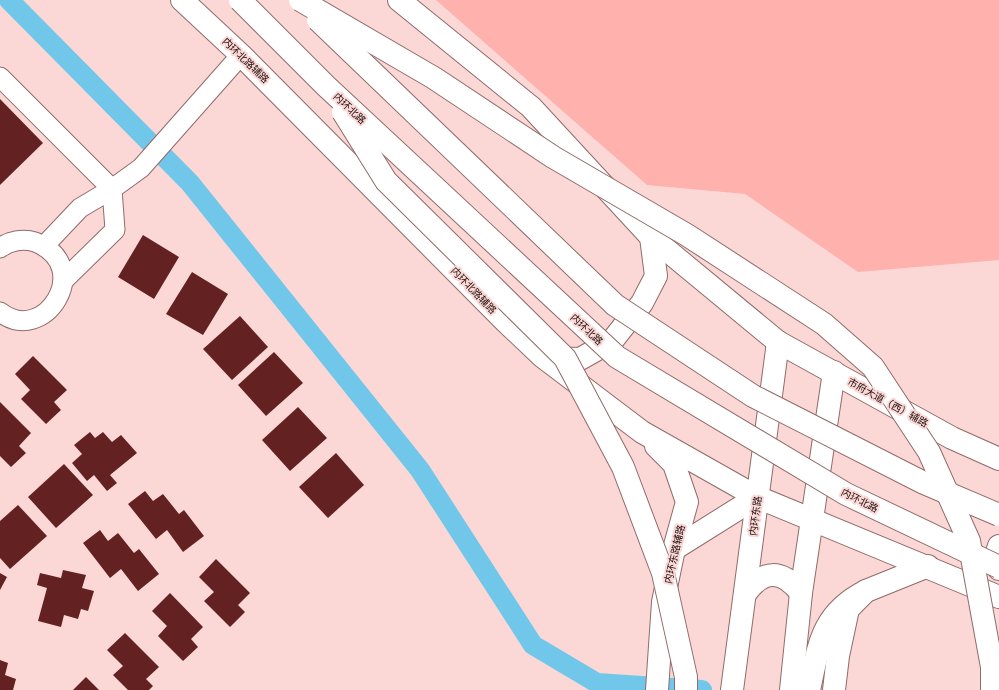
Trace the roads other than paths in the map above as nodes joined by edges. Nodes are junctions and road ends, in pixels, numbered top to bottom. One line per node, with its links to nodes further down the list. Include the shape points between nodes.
1 (182, 0): 5 (main road, 内环北路辅路)
2 (240, 0): 7 (main road, 内环北路, bridge)
3 (299, 0): 20 (main road, bridge, via 615,305 753,396 924,483); 36 (main road, bridge, via 434,78 553,157 687,236 824,324 872,367 929,452 969,541 992,667)
4 (399, 0): 9 (main road, via 531,107)
5 (241, 55): 8 (street, via 140,168); 15 (main road, 内环北路辅路)
6 (0, 77): 8 (street)
7 (326, 86): 25 (main road, 内环北路, bridge, via 617,357 846,494); 31 (main road, bridge, via 386,181 565,358 623,467 664,573 686,677)
8 (112, 189): 10 (street, via 80,208); 12 (street, via 115,230)
9 (651, 237): 14 (main road); 15 (main road, via 656,276 642,303 612,341 580,359)
10 (44, 246): 11 (street, via 31,241 18,241); 12 (street, via 54,255 61,267)
11 (0, 248)
12 (63, 281): 13 (street, via 60,294 53,306 43,315 30,319)
13 (1, 315)
14 (778, 342): 16 (main road, 市府大道（西）辅路); 19 (main road, 内环东路)
15 (543, 358): 17 (main road, 内环北路辅路)
16 (834, 372): 18 (main road, 市府大道（西）辅路, via 952,438); 21 (main road)
17 (642, 432): 19 (main road, 内环北路辅路); 23 (main road, 内环东路辅路, via 674,464 687,502)
18 (999, 459)
19 (757, 497): 21 (main road, 内环北路辅路); 23 (main road); 28 (main road, 内环东路)
20 (999, 515)
21 (811, 519): 24 (main road); 27 (main road)
22 (999, 546): 25 (main road)
23 (674, 549): 30 (main road, 内环东路辅路, via 663,602)
24 (928, 566): 26 (main road); 29 (main road)
25 (999, 568)
26 (866, 591): 34 (main road, via 849,599 836,611 824,631); 35 (main road, via 848,609)
27 (801, 593): 28 (main road, via 788,579 777,575 758,579); 33 (main road)
28 (745, 594): 32 (main road, 内环东路)
29 (999, 597)
30 (657, 690)
31 (686, 690)
32 (732, 690)
33 (791, 690)
34 (809, 690)
35 (834, 690)
36 (992, 690)

